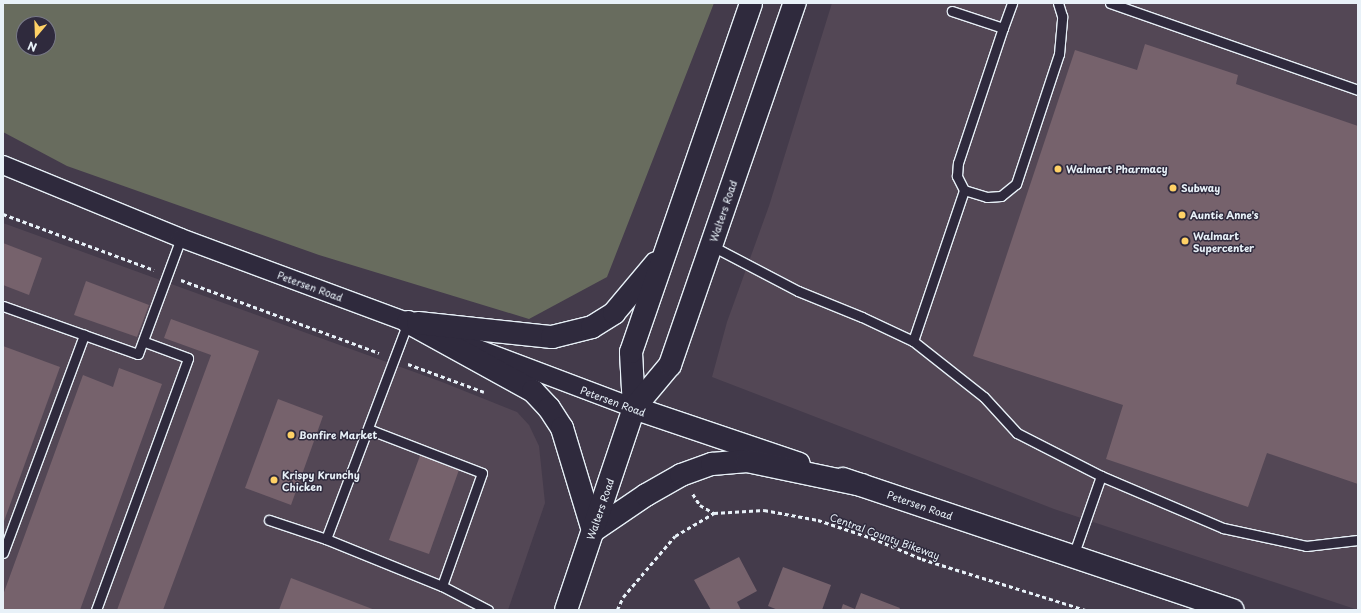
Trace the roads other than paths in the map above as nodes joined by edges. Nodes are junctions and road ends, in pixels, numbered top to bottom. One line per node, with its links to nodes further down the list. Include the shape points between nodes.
1 (751, 3): 13 (main road, Walters Road)
2 (795, 3): 12 (main road, Walters Road)
3 (1012, 3): 7 (lane)
4 (1058, 3): 10 (lane, via 1062,16 1059,54 1016,184 1001,196 987,197)
5 (1110, 3): 8 (lane)
6 (952, 12): 7 (lane)
7 (1003, 28): 10 (lane, via 958,163 957,176)
8 (1358, 90)
9 (3, 165): 11 (street, Petersen Road)
10 (964, 190): 17 (lane)
11 (181, 238): 15 (street, Petersen Road); 18 (lane)
12 (711, 246): 17 (lane, via 798,292); 19 (main road, Walters Road, via 670,364)
13 (666, 251): 15 (main road, via 614,312 592,327 552,337); 19 (main road, Walters Road, via 630,352)
14 (3, 306): 16 (lane)
15 (408, 322): 19 (street, Petersen Road); 20 (lane); 24 (main road, via 533,391 549,408 562,428)
16 (84, 335): 18 (lane, via 138,354); 27 (lane)
17 (914, 341): 21 (lane, via 984,397 1017,433)
18 (145, 342): 30 (lane, via 188,358)
19 (634, 408): 22 (main road, Petersen Road); 24 (main road, Walters Road)
20 (368, 430): 25 (lane); 29 (lane, via 482,473)
21 (1101, 476): 26 (lane, via 1223,528 1306,546); 28 (lane)
22 (862, 486): 24 (main road, via 747,461 712,464 681,475); 28 (main road, Petersen Road)
23 (269, 520): 25 (lane)
24 (592, 531): 32 (main road, Walters Road)
25 (326, 538): 29 (lane)
26 (1358, 540)
27 (3, 553)
28 (1073, 556): 33 (main road, Petersen Road)
29 (442, 586): 31 (lane)
30 (96, 610)
31 (488, 610)
32 (566, 610)
33 (1233, 610)

